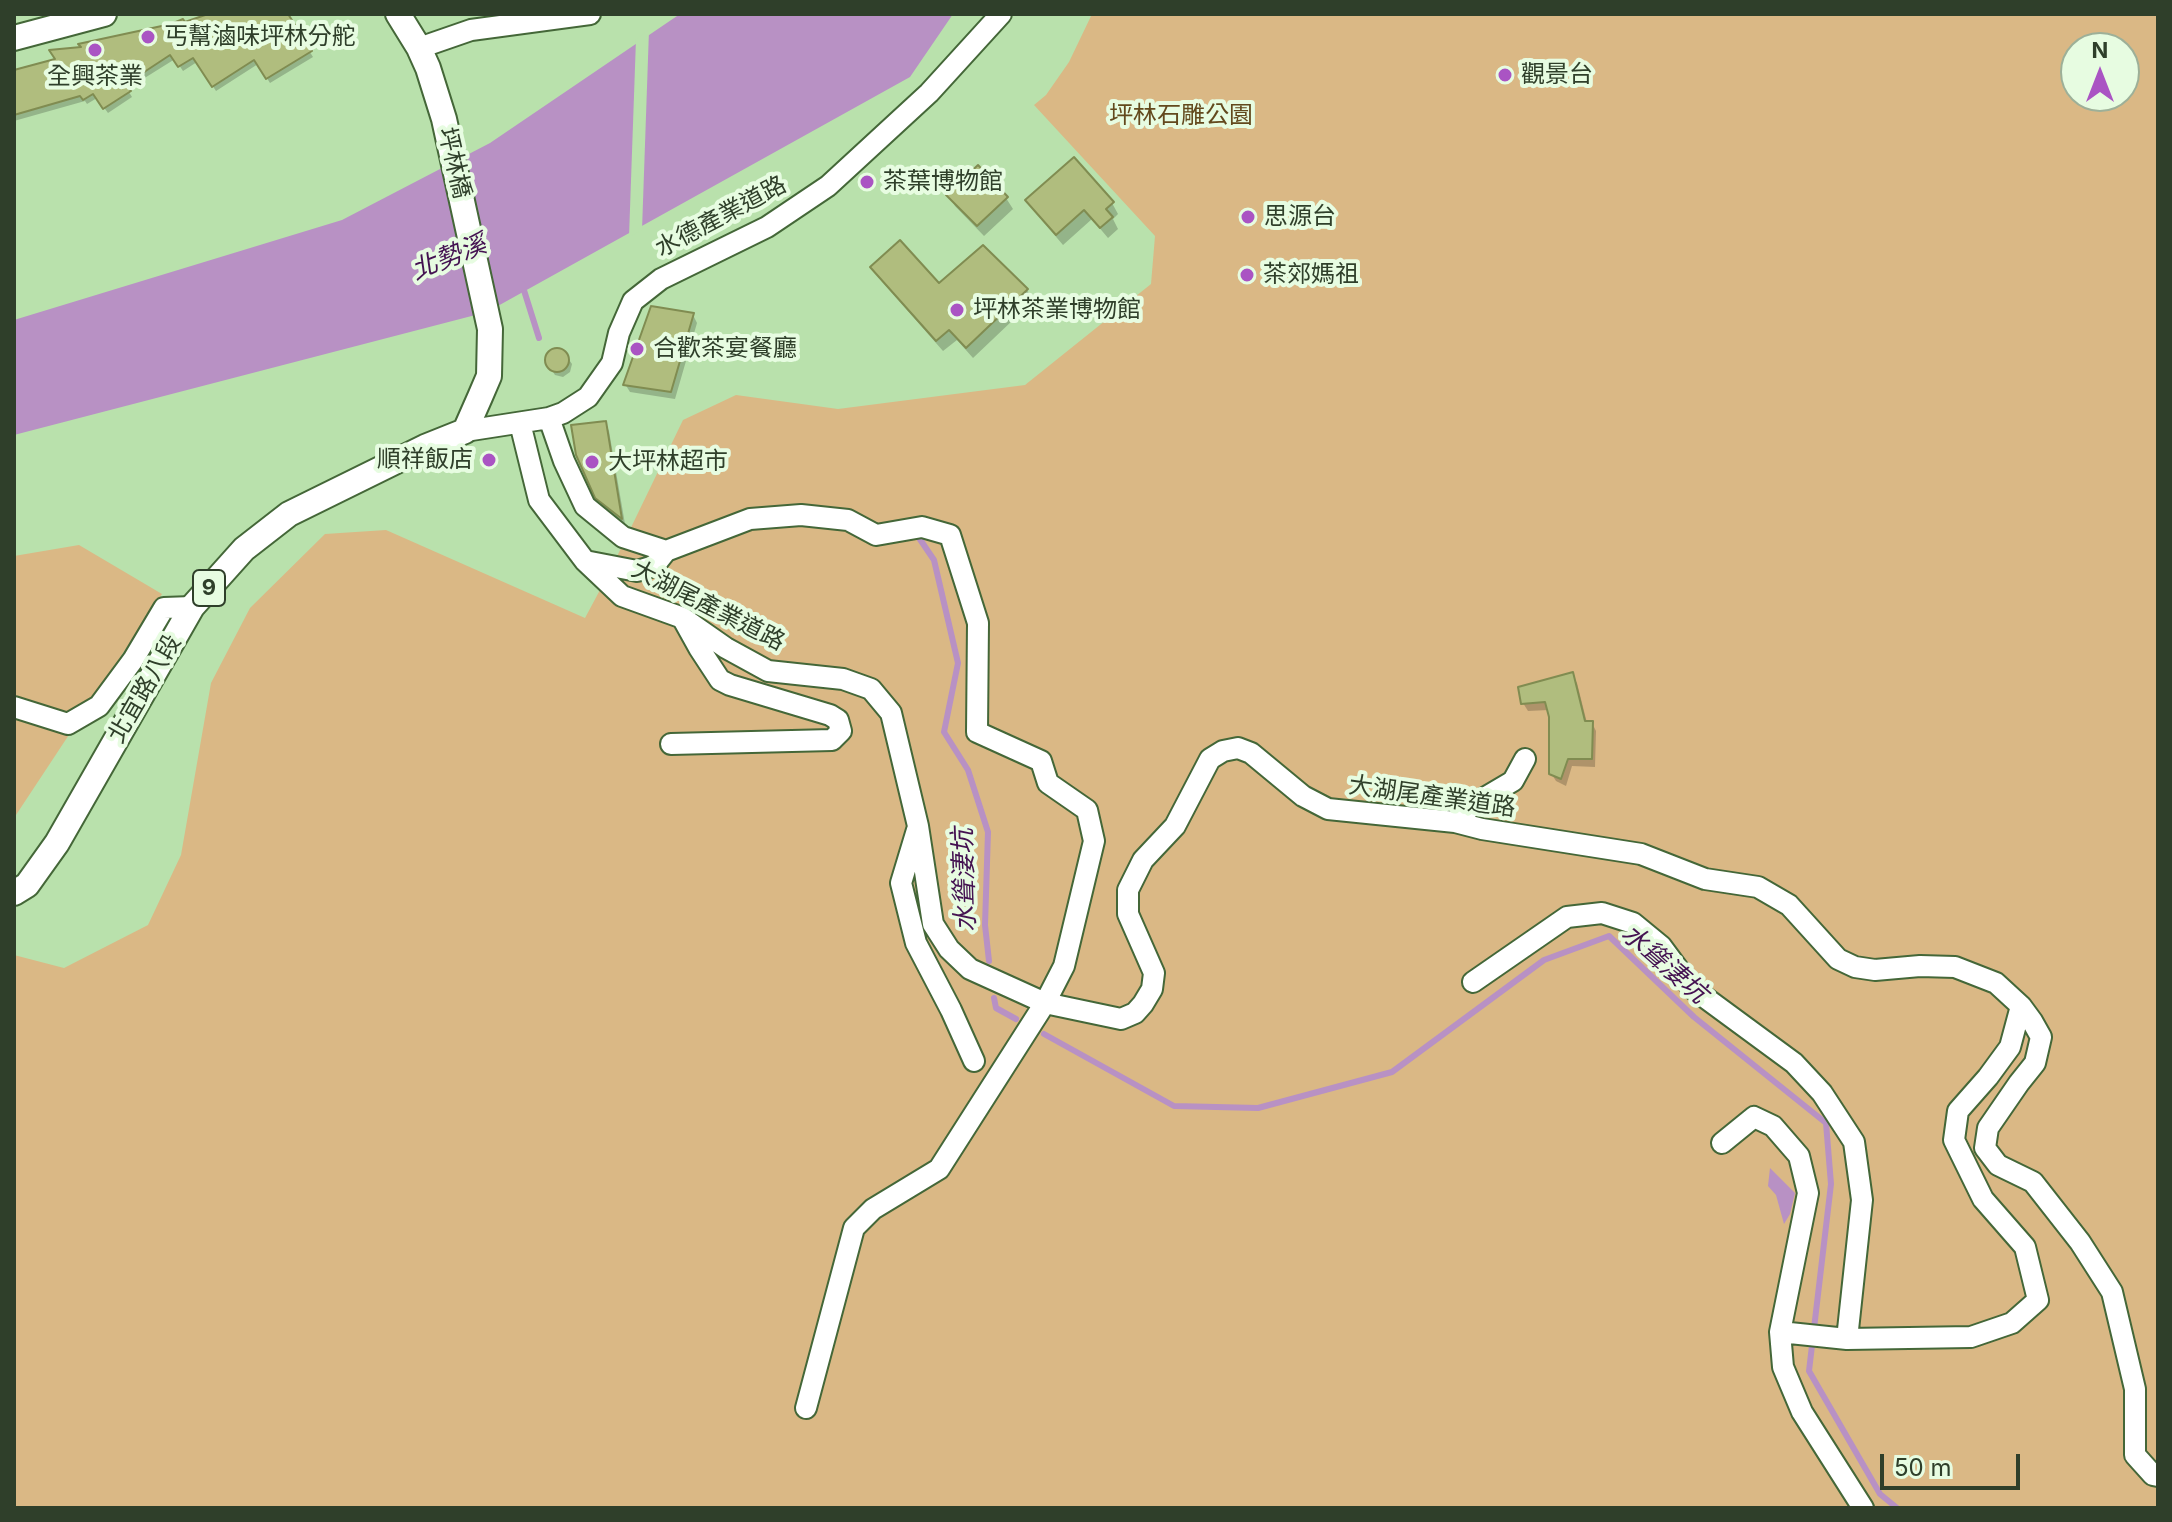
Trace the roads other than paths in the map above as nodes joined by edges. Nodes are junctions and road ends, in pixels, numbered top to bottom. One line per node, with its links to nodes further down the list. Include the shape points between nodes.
1 (30, 14): 8 (main road)
2 (104, 14): 9 (main road)
3 (398, 14): 10 (main road)
4 (512, 14): 7 (street)
5 (590, 14): 7 (street)
6 (1001, 14): 11 (street, 水德產業道路, via 929,93 828,186 767,227 661,279 633,301 612,363 588,397)
7 (546, 20): 10 (street, via 471,30)
8 (14, 28)
9 (14, 38)
10 (419, 48): 13 (main road, 坪林橋, via 444,119 490,329 489,376)
11 (549, 418): 12 (street, 水德產業道路); 14 (street, via 585,506 623,537)
12 (520, 423): 13 (street, 水德產業道路); 15 (street, 大湖尾產業道路, via 539,500)
13 (465, 431): 16 (main road, 北宜路八段 / 9, via 289,514 244,549)
14 (666, 551): 15 (street, via 654,566 637,571); 25 (street, via 750,519 801,515 848,520 876,535 922,527 950,535 978,623 977,732 1041,761 1048,783 1087,810 1094,841 1064,966)
15 (585, 561): 17 (street, 大湖尾產業道路, via 622,596)
16 (192, 607): 18 (street, via 164,608 99,706 68,724); 23 (main road, 北宜路八段 / 9, via 57,843 27,885)
17 (683, 618): 19 (street, via 720,680 830,715 841,731 832,740); 22 (street, 大湖尾產業道路, via 768,671 843,679 871,689 891,713)
18 (14, 707)
19 (671, 744)
20 (1525, 759): 21 (street, via 1513,781)
21 (1455, 822): 25 (street, 大湖尾產業道路, via 1328,809 1303,796 1251,753 1238,748 1223,751 1210,759 1175,826 1143,860 1128,890 1128,914 1154,973 1143,1004 1121,1019); 26 (street, 大湖尾產業道路, via 1641,854 1705,879 1758,887 1789,905 1838,959 1855,967 1955,967 1996,983)
22 (918, 826): 25 (street, 大湖尾產業道路, via 933,924 949,949 970,969); 27 (street, via 901,883 916,943)
23 (14, 893)
24 (1473, 982): 30 (street, via 1567,917 1602,913 1633,923 1661,946 1692,988 1794,1063 1822,1093 1854,1142 1862,1200)
25 (1045, 1003): 31 (street, via 939,1169 873,1209 854,1228)
26 (2021, 1006): 30 (street, via 2010,1047 1958,1111 1954,1140 1983,1199 2025,1247 2038,1300 2012,1323 1971,1337); 32 (street, 大湖尾產業道路, via 2041,1037 2035,1063 1988,1128 1985,1148 1998,1165 2033,1182 2112,1292 2135,1389 2135,1455)
27 (974, 1061)
28 (1722, 1143): 29 (street, via 1754,1117 1773,1126 1799,1156 1808,1193)
29 (1780, 1332): 30 (street); 33 (street, via 1783,1367 1802,1412)
30 (1847, 1339)
31 (806, 1408)
32 (2158, 1476)
33 (1863, 1508)

